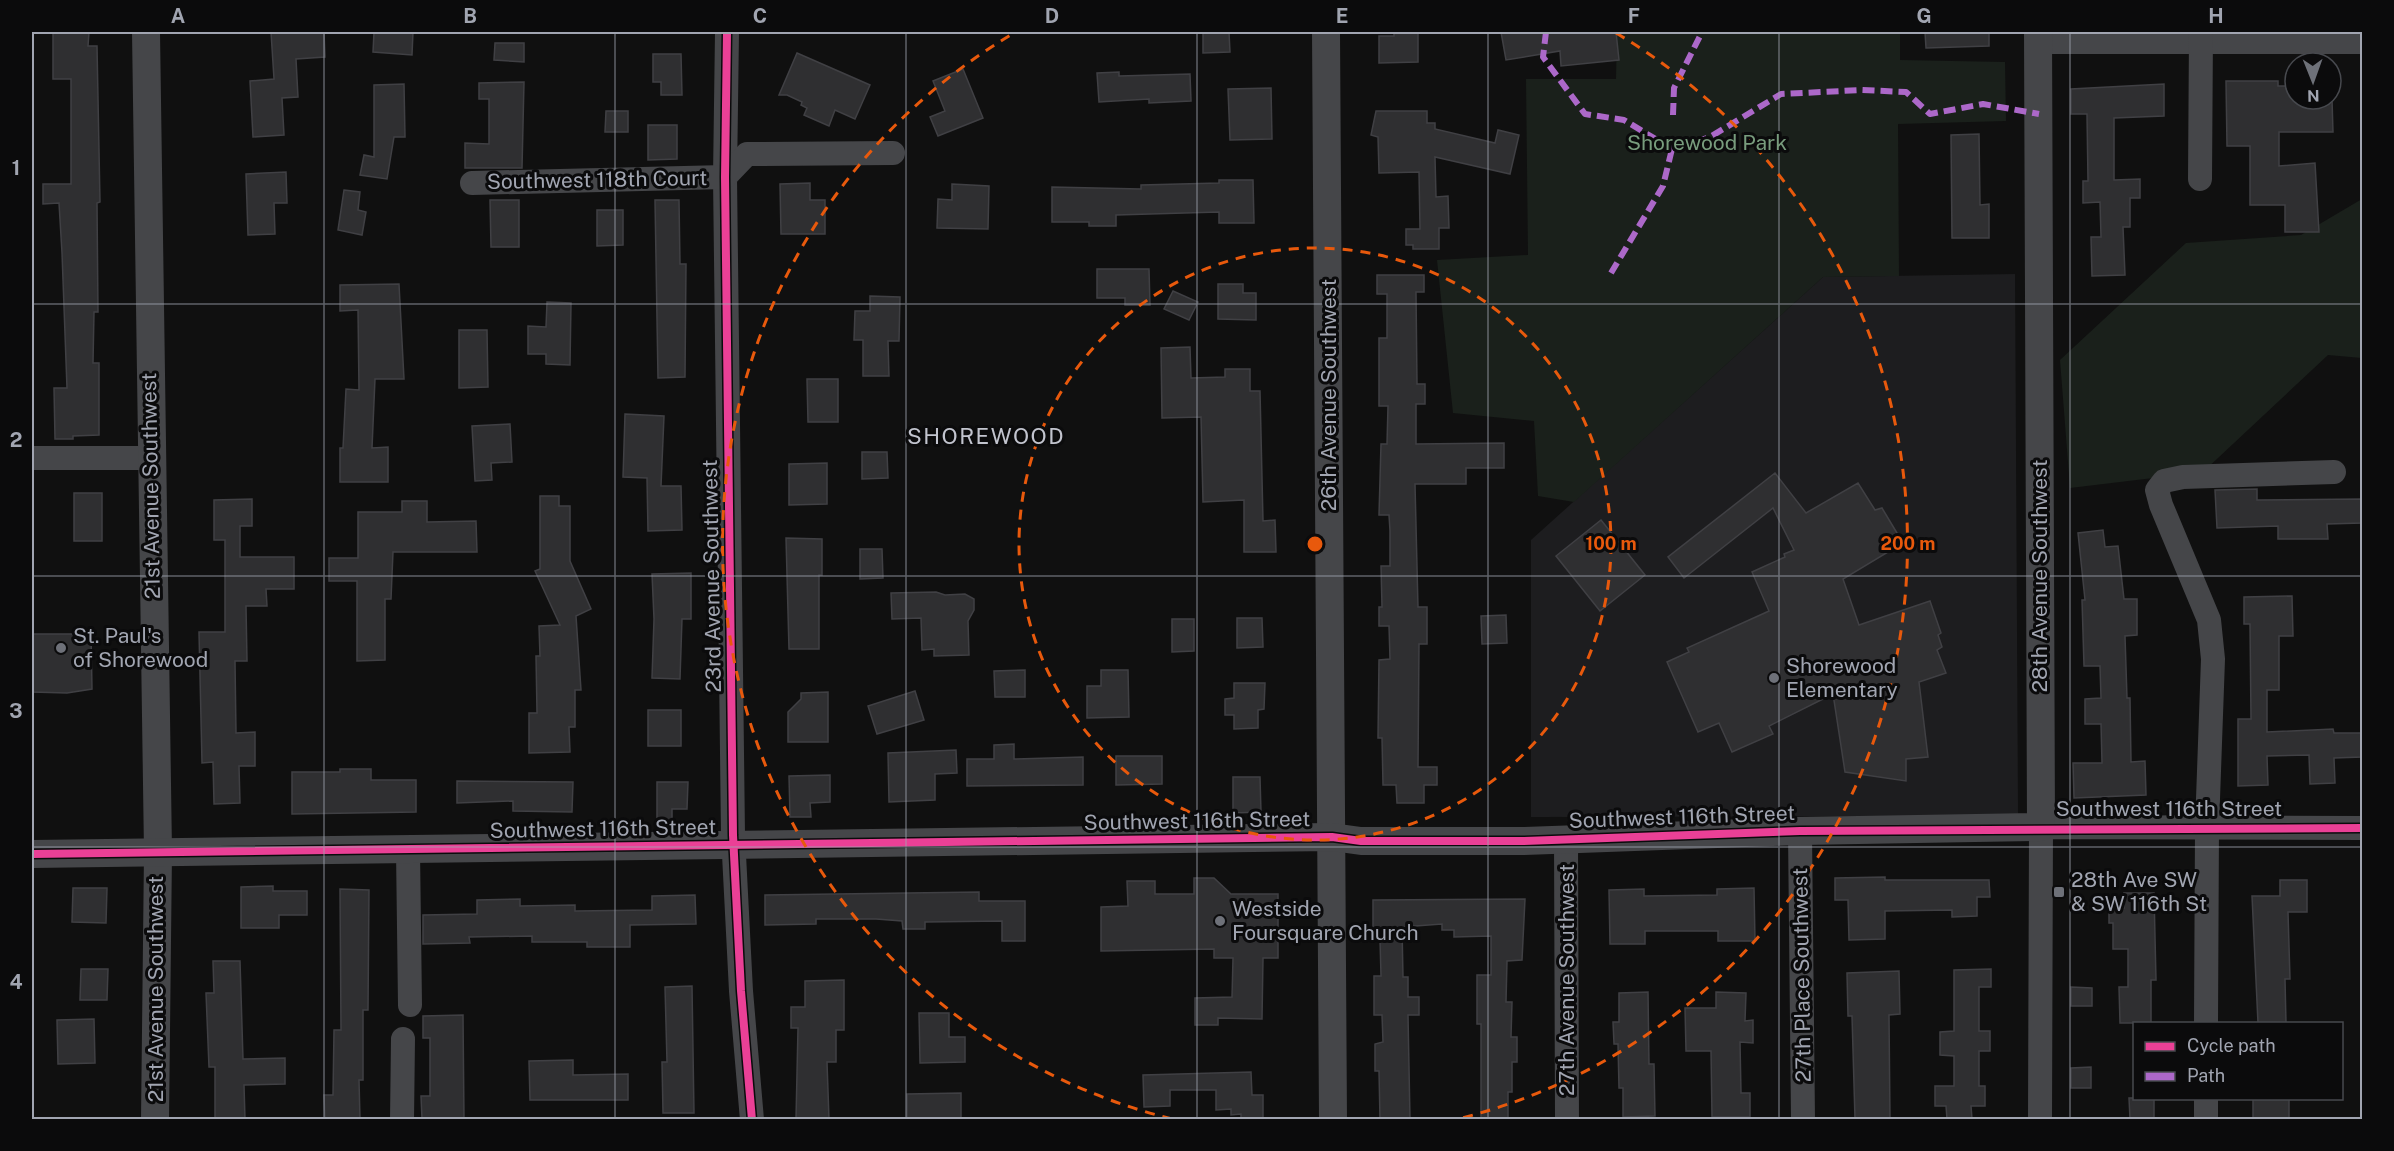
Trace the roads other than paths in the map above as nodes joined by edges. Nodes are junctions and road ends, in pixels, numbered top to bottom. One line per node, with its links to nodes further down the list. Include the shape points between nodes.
1 (146, 32): 12 (street, 21st Avenue Southwest)
2 (727, 32): 8 (street, 23rd Avenue Southwest)
3 (1326, 32): 18 (street, 26th Avenue Southwest)
4 (2038, 37): 5 (street); 14 (street, 28th Avenue Southwest)
5 (2201, 37): 6 (street); 9 (street)
6 (2362, 42)
7 (893, 153): 8 (street, Southwest 118th Court, via 747,154)
8 (725, 177): 10 (street, Southwest 118th Court); 20 (street, 23rd Avenue Southwest)
9 (2200, 179)
10 (472, 183)
11 (32, 458): 12 (street)
12 (150, 458): 22 (street, 21st Avenue Southwest)
13 (2334, 472): 15 (street, via 2183,477 2164,481 2157,490 2209,620 2213,659)
14 (2041, 827): 15 (street, Southwest 116th Street); 17 (street, Southwest 116th Street); 34 (street, 28th Avenue Southwest)
15 (2207, 827): 16 (street, Southwest 116th Street); 25 (street)
16 (2362, 828)
17 (1800, 831): 19 (street, Southwest 116th Street); 33 (street, 27th Place Southwest)
18 (1332, 837): 19 (street, Southwest 116th Street, via 1361,842); 20 (street, Southwest 116th Street); 31 (street, 26th Avenue Southwest)
19 (1566, 840): 32 (street, 27th Avenue Southwest)
20 (734, 845): 21 (street, Southwest 116th Street); 30 (street, 23rd Avenue Southwest)
21 (408, 850): 22 (street, Southwest 116th Street); 24 (street)
22 (158, 852): 23 (street, Southwest 116th Street); 28 (street, 21st Avenue Southwest)
23 (32, 854)
24 (410, 1005)
25 (2206, 1022)
26 (403, 1039): 29 (street)
27 (2206, 1100): 35 (street)
28 (155, 1119)
29 (402, 1119)
30 (752, 1119)
31 (1333, 1119)
32 (1567, 1119)
33 (1803, 1119)
34 (2040, 1119)
35 (2206, 1119)

